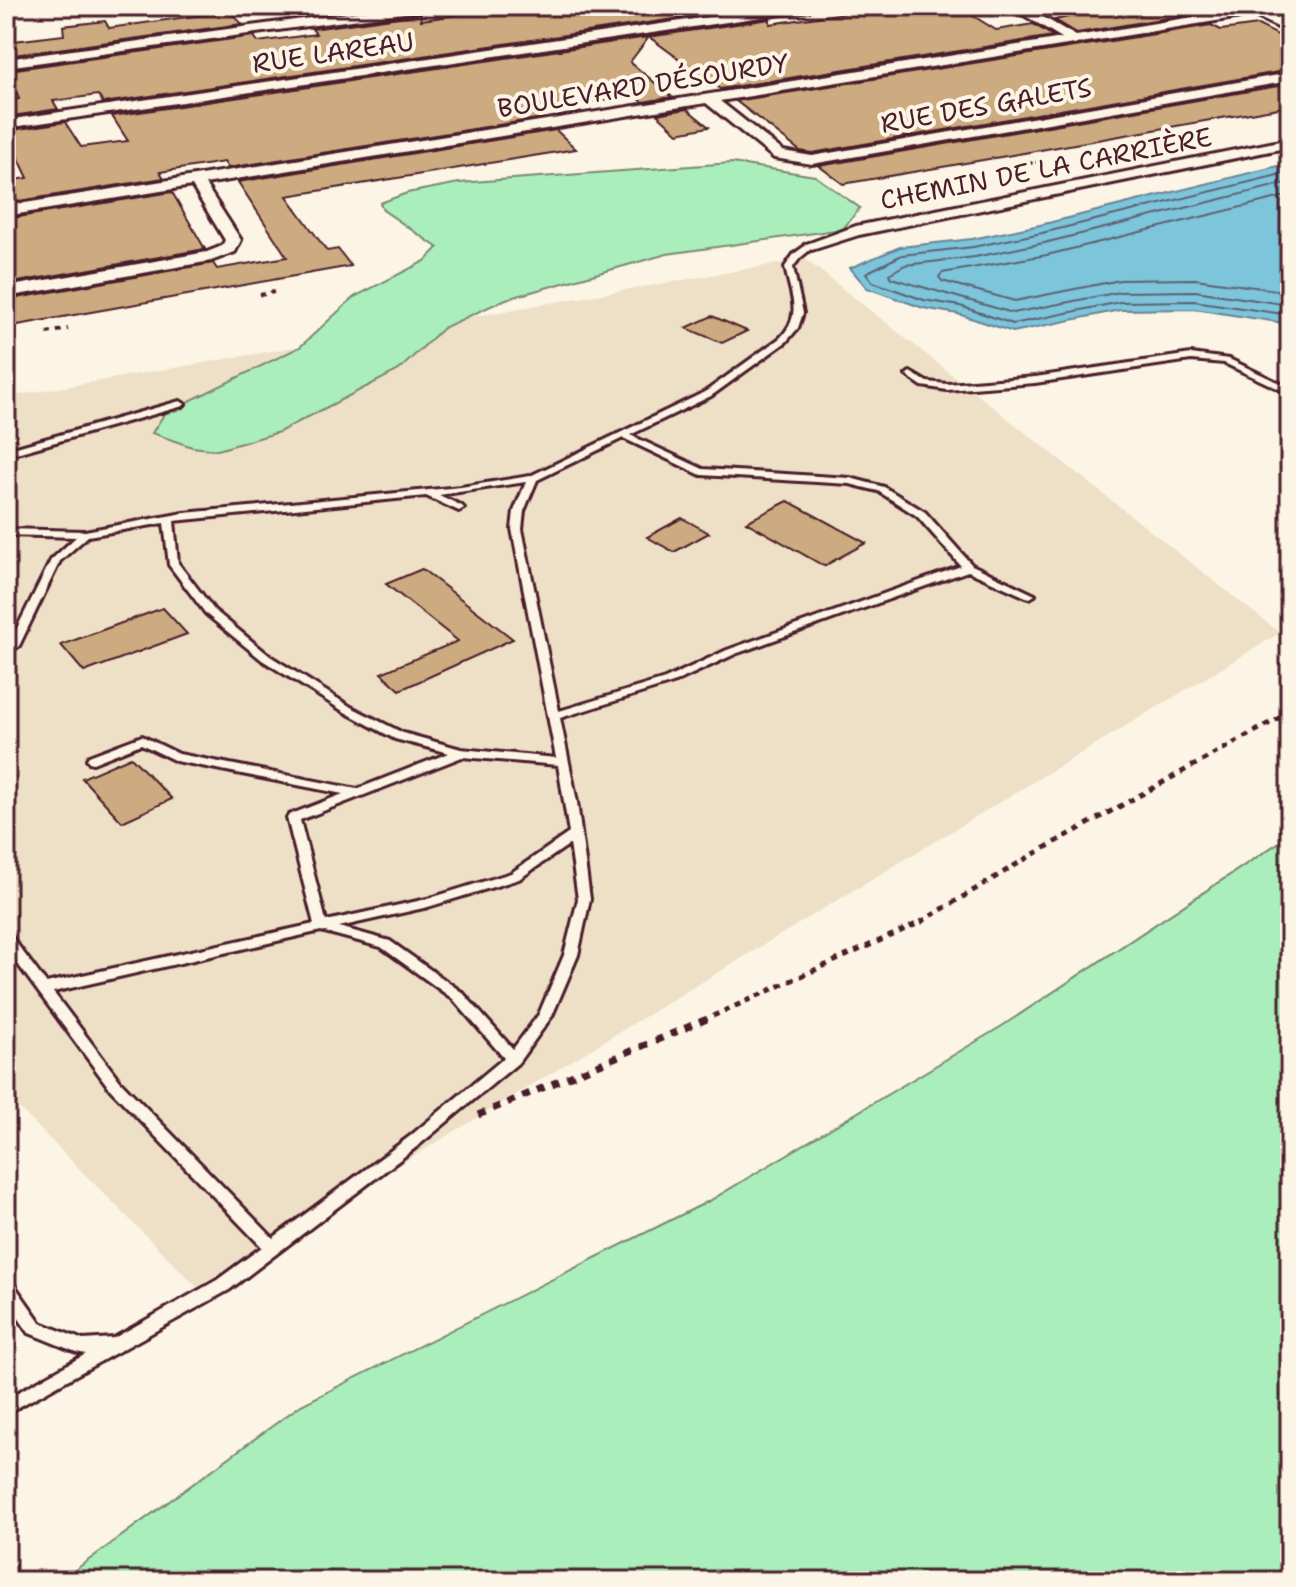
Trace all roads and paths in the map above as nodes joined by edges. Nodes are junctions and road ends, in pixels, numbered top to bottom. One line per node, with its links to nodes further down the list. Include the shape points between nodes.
1 (426, 6): 8 (street)
2 (809, 6): 11 (street, RUE LAREAU)
3 (1015, 6): 7 (street)
4 (1288, 6): 5 (street, BOULEVARD DÉSOURDY)
5 (1254, 11): 6 (street); 7 (street, BOULEVARD DÉSOURDY)
6 (1290, 29)
7 (1074, 40): 10 (street, BOULEVARD DÉSOURDY)
8 (6, 63)
9 (1290, 77): 10 (street, RUE DES GALETS, via 812,160 779,155)
10 (709, 99): 17 (street, BOULEVARD DÉSOURDY)
11 (6, 124)
12 (1200, 131): 13 (path)
13 (1175, 136)
14 (1290, 143): 19 (street, CHEMIN DE LA CARRIÈRE, via 856,231)
15 (1038, 162): 16 (path)
16 (1000, 168)
17 (196, 181): 18 (street, BOULEVARD DÉSOURDY); 20 (street, via 233,240 229,249)
18 (6, 211)
19 (812, 245): 28 (lane, via 789,267 799,313 783,340 708,394)
20 (6, 292)
21 (274, 292): 22 (path)
22 (260, 295)
23 (68, 329): 24 (path)
24 (47, 333)
25 (910, 375): 26 (lane, via 947,387 1211,357)
26 (1290, 391)
27 (180, 404): 29 (lane)
28 (623, 435): 30 (lane); 36 (lane, via 701,472 850,481 881,489 921,514)
29 (6, 453)
30 (533, 478): 31 (lane); 40 (lane, via 517,529)
31 (427, 493): 32 (lane); 33 (lane)
32 (459, 508)
33 (169, 518): 35 (lane); 41 (lane, via 173,563 210,612 266,658 399,736)
34 (6, 532): 35 (lane)
35 (85, 534): 38 (lane, via 56,560 14,646)
36 (968, 567): 37 (lane); 40 (lane, via 731,652 669,681)
37 (1030, 595)
38 (6, 651)
39 (1290, 712): 50 (path, via 921,922)
40 (554, 716): 43 (lane)
41 (461, 753): 43 (lane); 44 (lane)
42 (93, 759): 44 (lane, via 142,740 176,757)
43 (564, 762): 45 (lane)
44 (357, 793): 46 (lane, via 293,818)
45 (576, 834): 46 (lane, via 515,876); 49 (lane, via 584,899 571,955 545,1016)
46 (321, 927): 48 (lane); 49 (lane, via 385,944 458,996)
47 (6, 939): 48 (lane)
48 (43, 989): 51 (lane, via 115,1085)
49 (513, 1059): 51 (lane)
50 (473, 1117)
51 (273, 1248): 53 (lane, via 223,1285)
52 (6, 1287): 53 (lane, via 35,1328 82,1347)
53 (120, 1345): 54 (lane)
54 (6, 1407)

